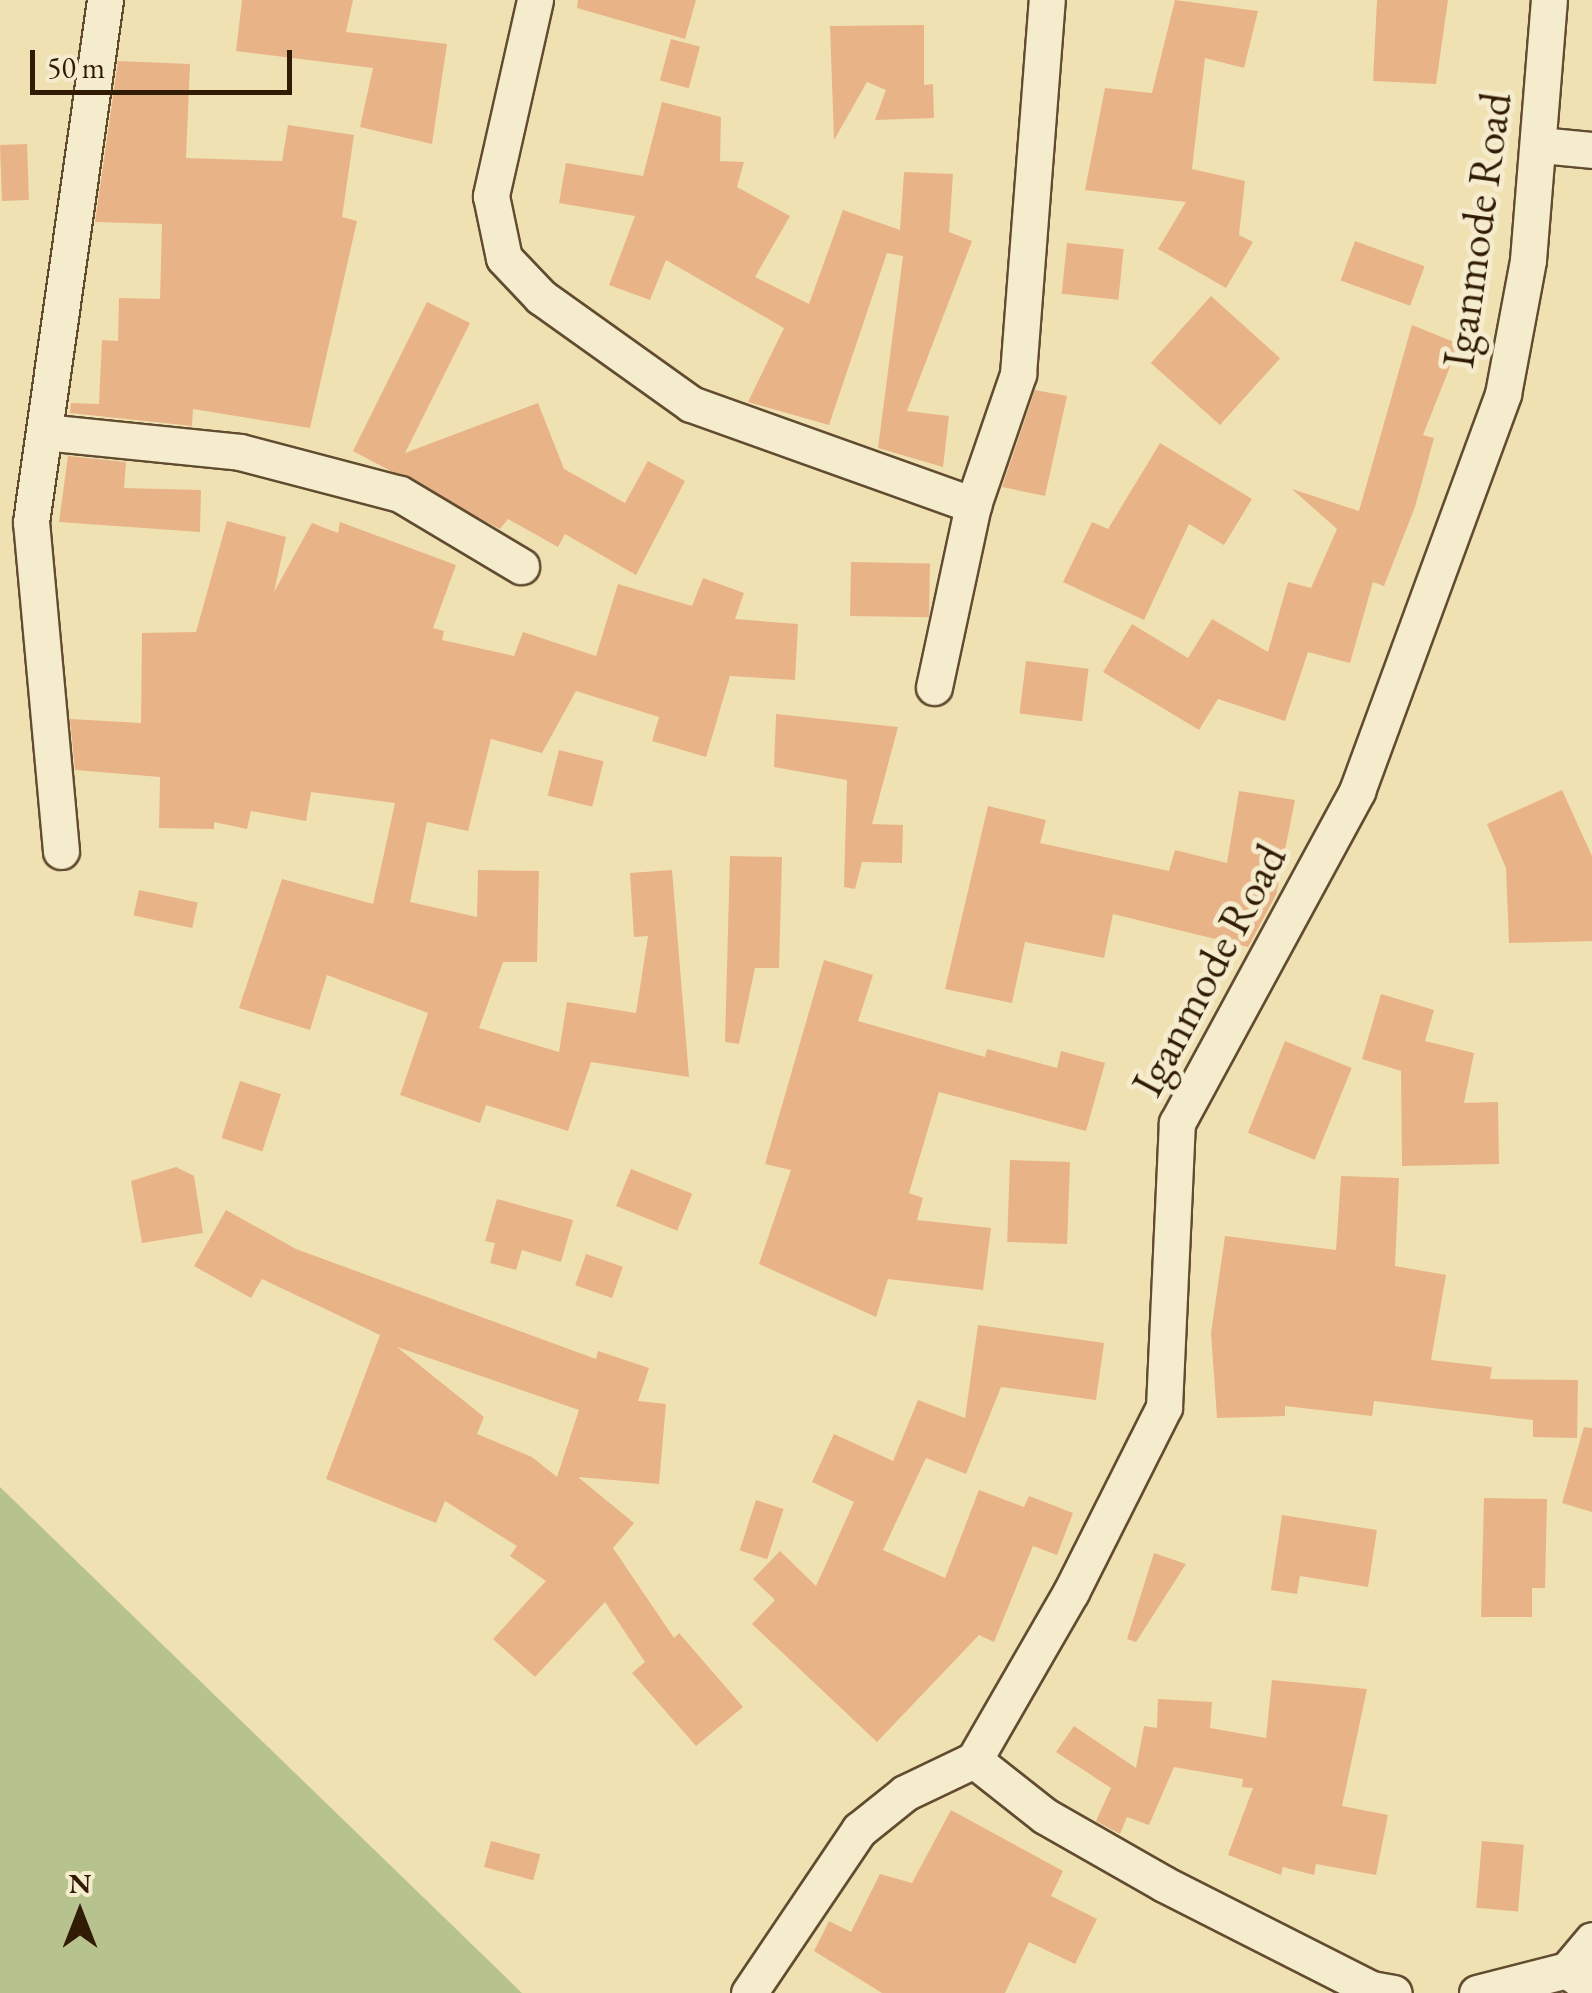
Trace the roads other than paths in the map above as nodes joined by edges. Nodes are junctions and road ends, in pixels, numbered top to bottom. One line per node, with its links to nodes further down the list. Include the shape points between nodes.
1 (105, 0): 7 (street)
2 (535, 0): 8 (street, via 491,196 504,258 541,297 691,404)
3 (1047, 0): 8 (street, via 1018,374)
4 (1549, 0): 5 (street, Iganmode Road)
5 (1541, 145): 6 (street); 12 (street, Iganmode Road, via 1504,394 1370,754 1177,1123 1164,1406 1071,1592)
6 (1592, 150)
7 (44, 432): 9 (street, via 240,452 400,494); 11 (street, via 32,522)
8 (973, 506): 10 (street)
9 (521, 566)
10 (934, 686)
11 (61, 851)
12 (974, 1760): 15 (street, via 905,1793 859,1830); 16 (street, via 1045,1816 1164,1884 1371,1989)
13 (1592, 1940): 14 (street)
14 (1579, 1980): 17 (street)
15 (749, 1993)
16 (1394, 1993)
17 (1477, 1993)

